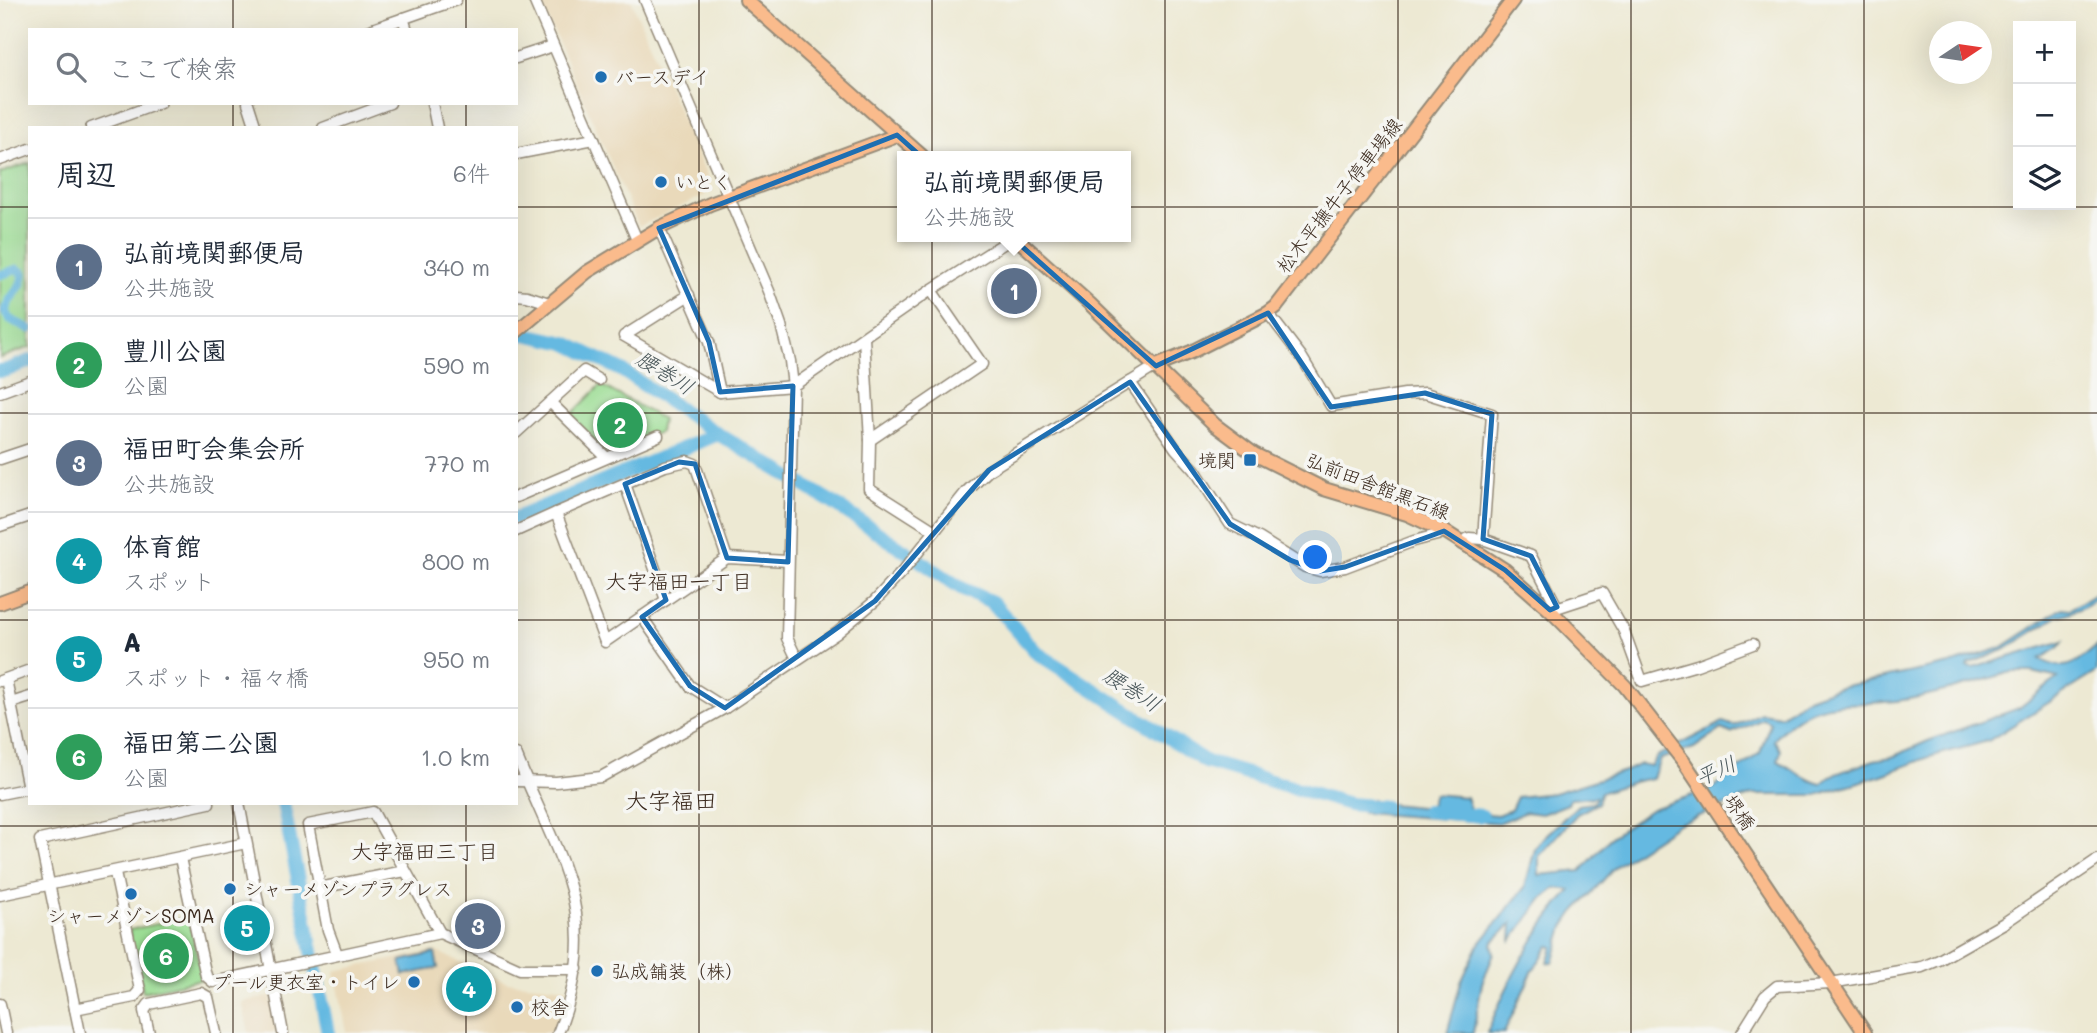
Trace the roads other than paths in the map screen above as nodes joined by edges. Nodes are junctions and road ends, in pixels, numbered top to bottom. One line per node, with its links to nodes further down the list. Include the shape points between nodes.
1 (456, 0): 6 (street)
2 (534, 0): 9 (street)
3 (645, 0): 25 (street)
4 (746, 0): 19 (main road)
5 (1513, 0): 34 (main road, 松木平撫牛子停車場線)
6 (403, 18): 7 (street); 8 (street)
7 (376, 28)
8 (406, 28)
9 (553, 46): 10 (street); 20 (street)
10 (518, 57)
11 (154, 105): 15 (street)
12 (249, 105): 16 (street)
13 (385, 105): 17 (street)
14 (432, 105): 18 (street)
15 (97, 126)
16 (255, 126)
17 (329, 126)
18 (437, 126)
19 (897, 135): 22 (main road); 25 (main road)
20 (594, 139): 23 (street); 27 (street)
21 (28, 150): 24 (street)
22 (916, 151)
23 (518, 155)
24 (0, 160)
25 (729, 197): 26 (main road); 41 (street, via 781,325)
26 (659, 228): 27 (main road); 32 (street)
27 (637, 240): 33 (main road)
28 (1006, 242): 30 (street)
29 (1020, 242): 37 (main road, 弘前田舎館黒石線)
30 (931, 290): 36 (street); 47 (street, via 982,364)
31 (518, 295): 33 (street)
32 (689, 295): 43 (street, via 709,342); 43 (street, via 624,336)
33 (548, 303): 35 (main road)
34 (1268, 313): 37 (main road, 松木平撫牛子停車場線); 59 (street, via 1331,406 1425,393 1492,414)
35 (518, 330)
36 (864, 338): 41 (street); 47 (street)
37 (1156, 366): 40 (street); 58 (main road, 弘前田舎館黒石線, via 1215,425 1254,454 1324,489)
38 (599, 380): 44 (street, via 584,371)
39 (28, 382): 42 (street)
40 (1130, 382): 57 (street, via 989,470); 58 (street, via 1230,524 1305,567 1321,571 1345,567)
41 (793, 386): 43 (street); 62 (street)
42 (0, 392)
43 (720, 392)
44 (550, 402): 45 (street); 49 (street)
45 (518, 431)
46 (658, 436): 49 (street)
47 (870, 440): 57 (street, via 869,489)
48 (28, 450): 50 (street)
49 (606, 457): 52 (street)
50 (0, 459)
51 (625, 484): 53 (street); 61 (street, via 679,462 695,464); 64 (street)
52 (518, 496)
53 (556, 513): 56 (street); 67 (street, via 606,642)
54 (28, 517): 55 (street)
55 (0, 526)
56 (518, 530)
57 (935, 531): 69 (street, via 875,601)
58 (1444, 531): 60 (main road, 弘前田舎館黒石線)
59 (1483, 539): 60 (street); 66 (street, via 1531,556)
60 (1463, 541): 66 (main road, 弘前田舎館黒石線)
61 (727, 558): 62 (street); 64 (street)
62 (788, 561): 69 (street, via 787,638)
63 (28, 593): 65 (main road)
64 (666, 600): 67 (street)
65 (0, 603)
66 (1554, 609): 68 (street, via 1602,593 1624,631 1642,681); 75 (main road, 弘前田舎館黒石線)
67 (642, 617): 74 (street, via 690,686)
68 (1753, 644)
69 (797, 659): 74 (street)
70 (28, 671): 71 (street)
71 (3, 680): 73 (street)
72 (28, 698): 73 (street)
73 (11, 703): 76 (street)
74 (725, 708): 79 (street, via 601,778)
75 (1656, 725): 96 (main road, 堺橋)
76 (25, 740): 78 (street)
77 (518, 763): 79 (street)
78 (28, 776)
79 (522, 781): 95 (street, via 566,869 578,924)
80 (28, 788): 81 (street)
81 (0, 794)
82 (200, 805): 89 (street, via 40,840)
83 (239, 805): 84 (street)
84 (246, 843): 85 (street); 94 (street)
85 (180, 858): 88 (street); 94 (street, via 206,976 213,982)
86 (2097, 860): 96 (street, via 1939,960 1910,970)
87 (405, 871): 90 (street); 90 (street, via 373,812 308,825); 92 (street)
88 (115, 873): 89 (street); 98 (street, via 140,990 134,996)
89 (50, 885): 91 (street); 98 (street)
90 (319, 888): 93 (street)
91 (0, 895)
92 (440, 933): 93 (street); 95 (street, via 520,969)
93 (337, 954): 94 (street)
94 (270, 969): 103 (street)
95 (577, 969): 104 (street)
96 (1831, 983): 105 (street, via 1777,986 1765,996); 106 (main road)
97 (0, 1004): 99 (street)
98 (75, 1009): 100 (street)
99 (6, 1033)
100 (80, 1033)
101 (149, 1033): 102 (street, via 144,1011 149,1004 201,993 208,997)
102 (216, 1033)
103 (283, 1033)
104 (558, 1033)
105 (1742, 1033)
106 (1865, 1033)

